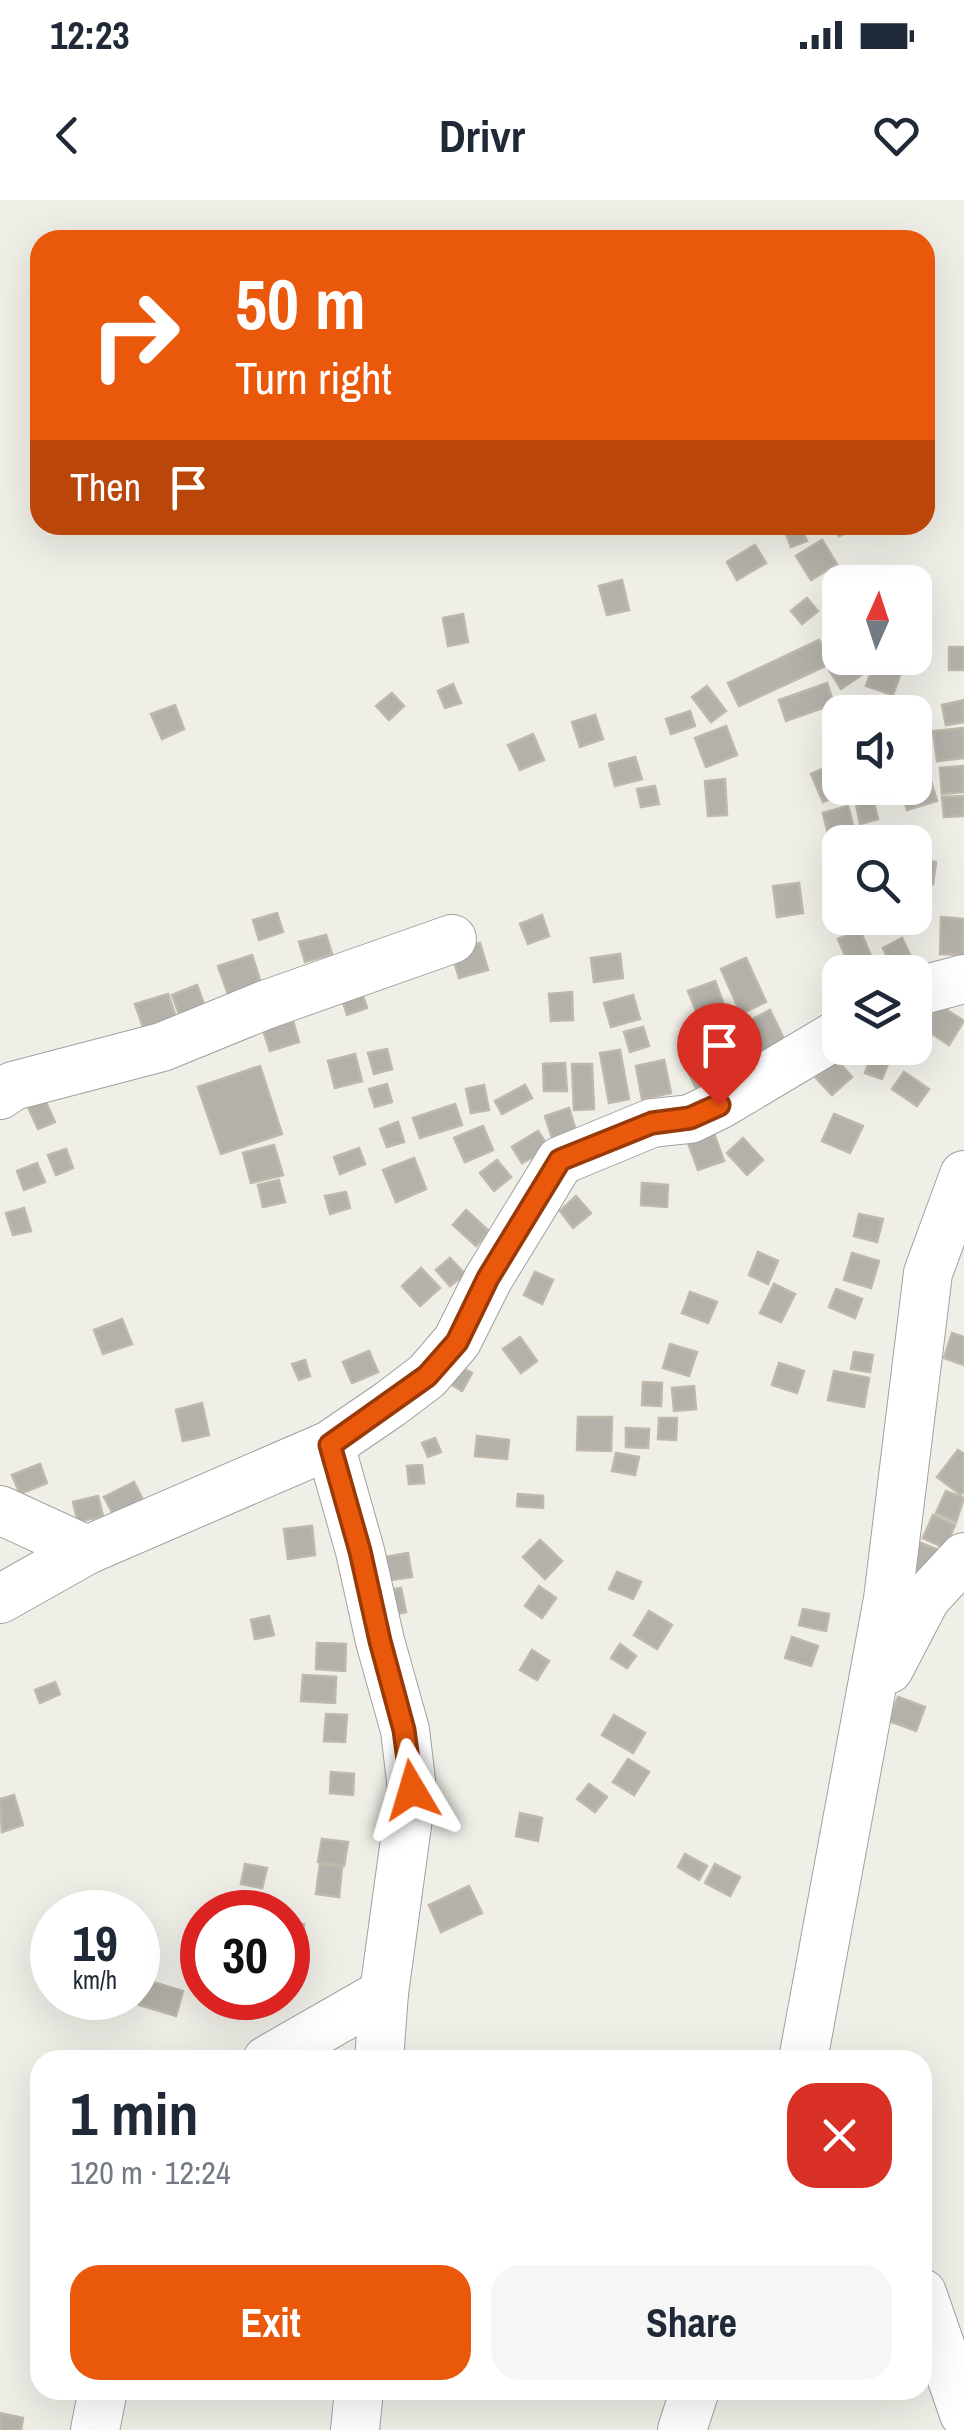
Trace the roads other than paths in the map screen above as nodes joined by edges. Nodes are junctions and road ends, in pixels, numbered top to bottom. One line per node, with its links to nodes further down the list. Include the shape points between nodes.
1 (452, 939): 5 (street, via 162,1047 12,1086)
2 (964, 980): 3 (street)
3 (932, 988)
4 (822, 1044): 7 (street, via 690,1118 652,1123 560,1160 457,1342 427,1376)
5 (0, 1095)
6 (964, 1175): 12 (street, via 928,1272 888,1599)
7 (330, 1445): 9 (street); 13 (street, via 404,1730 412,1790)
8 (0, 1510): 9 (street)
9 (86, 1550): 11 (street)
10 (964, 1557): 12 (street, via 926,1598)
11 (0, 1598)
12 (867, 1712): 16 (street)
13 (384, 1994): 14 (street); 15 (street)
14 (285, 2050)
15 (380, 2050)
16 (807, 2050)
17 (932, 2322): 21 (street)
18 (101, 2400): 22 (street)
19 (358, 2400): 23 (street)
20 (692, 2400): 24 (street)
21 (964, 2414)
22 (95, 2430)
23 (356, 2430)
24 (682, 2430)

